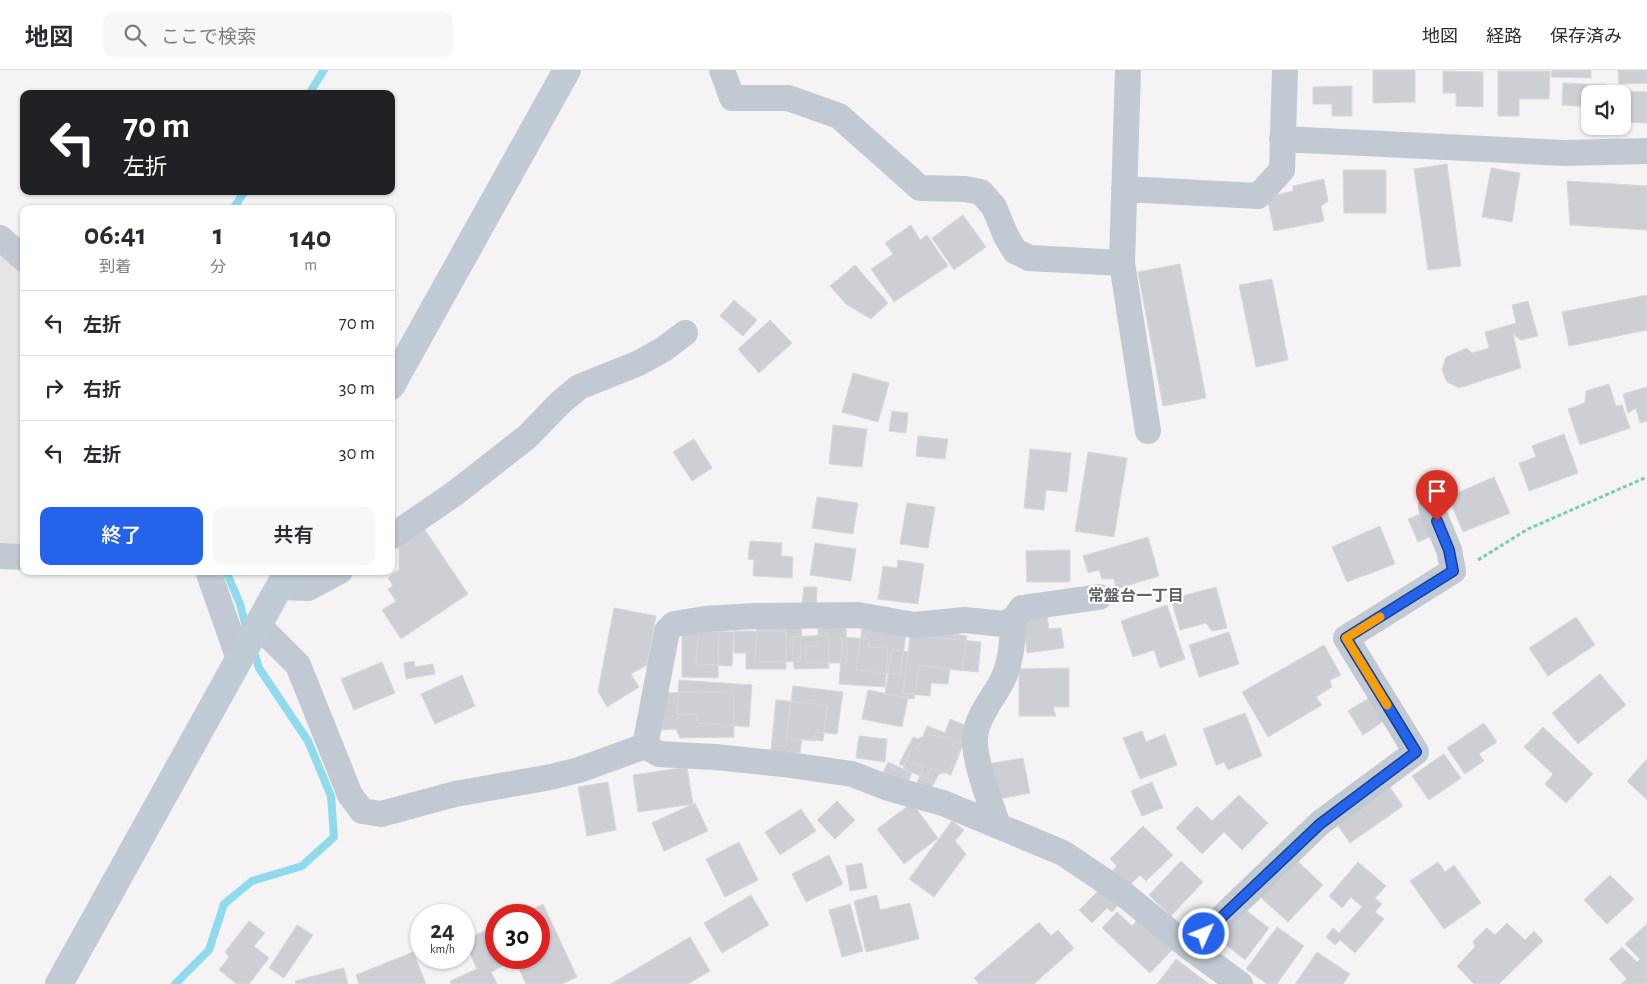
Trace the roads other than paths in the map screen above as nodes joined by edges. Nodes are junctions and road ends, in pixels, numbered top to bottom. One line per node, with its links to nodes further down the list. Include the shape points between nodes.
1 (568, 70): 12 (street)
2 (722, 70): 10 (street, via 732,98 788,98 839,116 920,188 981,192 994,208 1016,251 1029,258)
3 (1128, 70): 7 (street)
4 (1285, 70): 5 (street)
5 (1282, 139): 6 (street, via 1565,153); 7 (street, via 1282,170 1258,196)
6 (1647, 151)
7 (1124, 189): 10 (street)
8 (0, 238): 9 (street)
9 (20, 256)
10 (1122, 263): 13 (street)
11 (685, 333): 15 (street, via 639,363 579,387 527,437 454,494)
12 (395, 379)
13 (1148, 432)
14 (1431, 507): 27 (street, via 1449,550 1453,571 1346,638 1416,752 1320,824)
15 (395, 534)
16 (0, 556): 17 (street)
17 (20, 556)
18 (209, 575): 24 (street)
19 (332, 575): 20 (street, via 308,588)
20 (283, 579): 23 (street)
21 (1099, 597): 22 (street, via 1022,608)
22 (1014, 619): 25 (street, via 1002,624 965,620 914,625 858,615 812,615 705,619 674,624 667,631); 26 (street, via 1011,654 975,737 976,756)
23 (258, 625): 24 (street); 25 (street, via 298,665 350,794 362,810 381,814 456,794 560,775)
24 (239, 659): 28 (street)
25 (645, 746): 26 (street, via 660,754 783,764 852,774 943,803)
26 (998, 826): 27 (street, via 1063,853 1121,892)
27 (1190, 948): 29 (street)
28 (59, 984)
29 (1240, 984)

